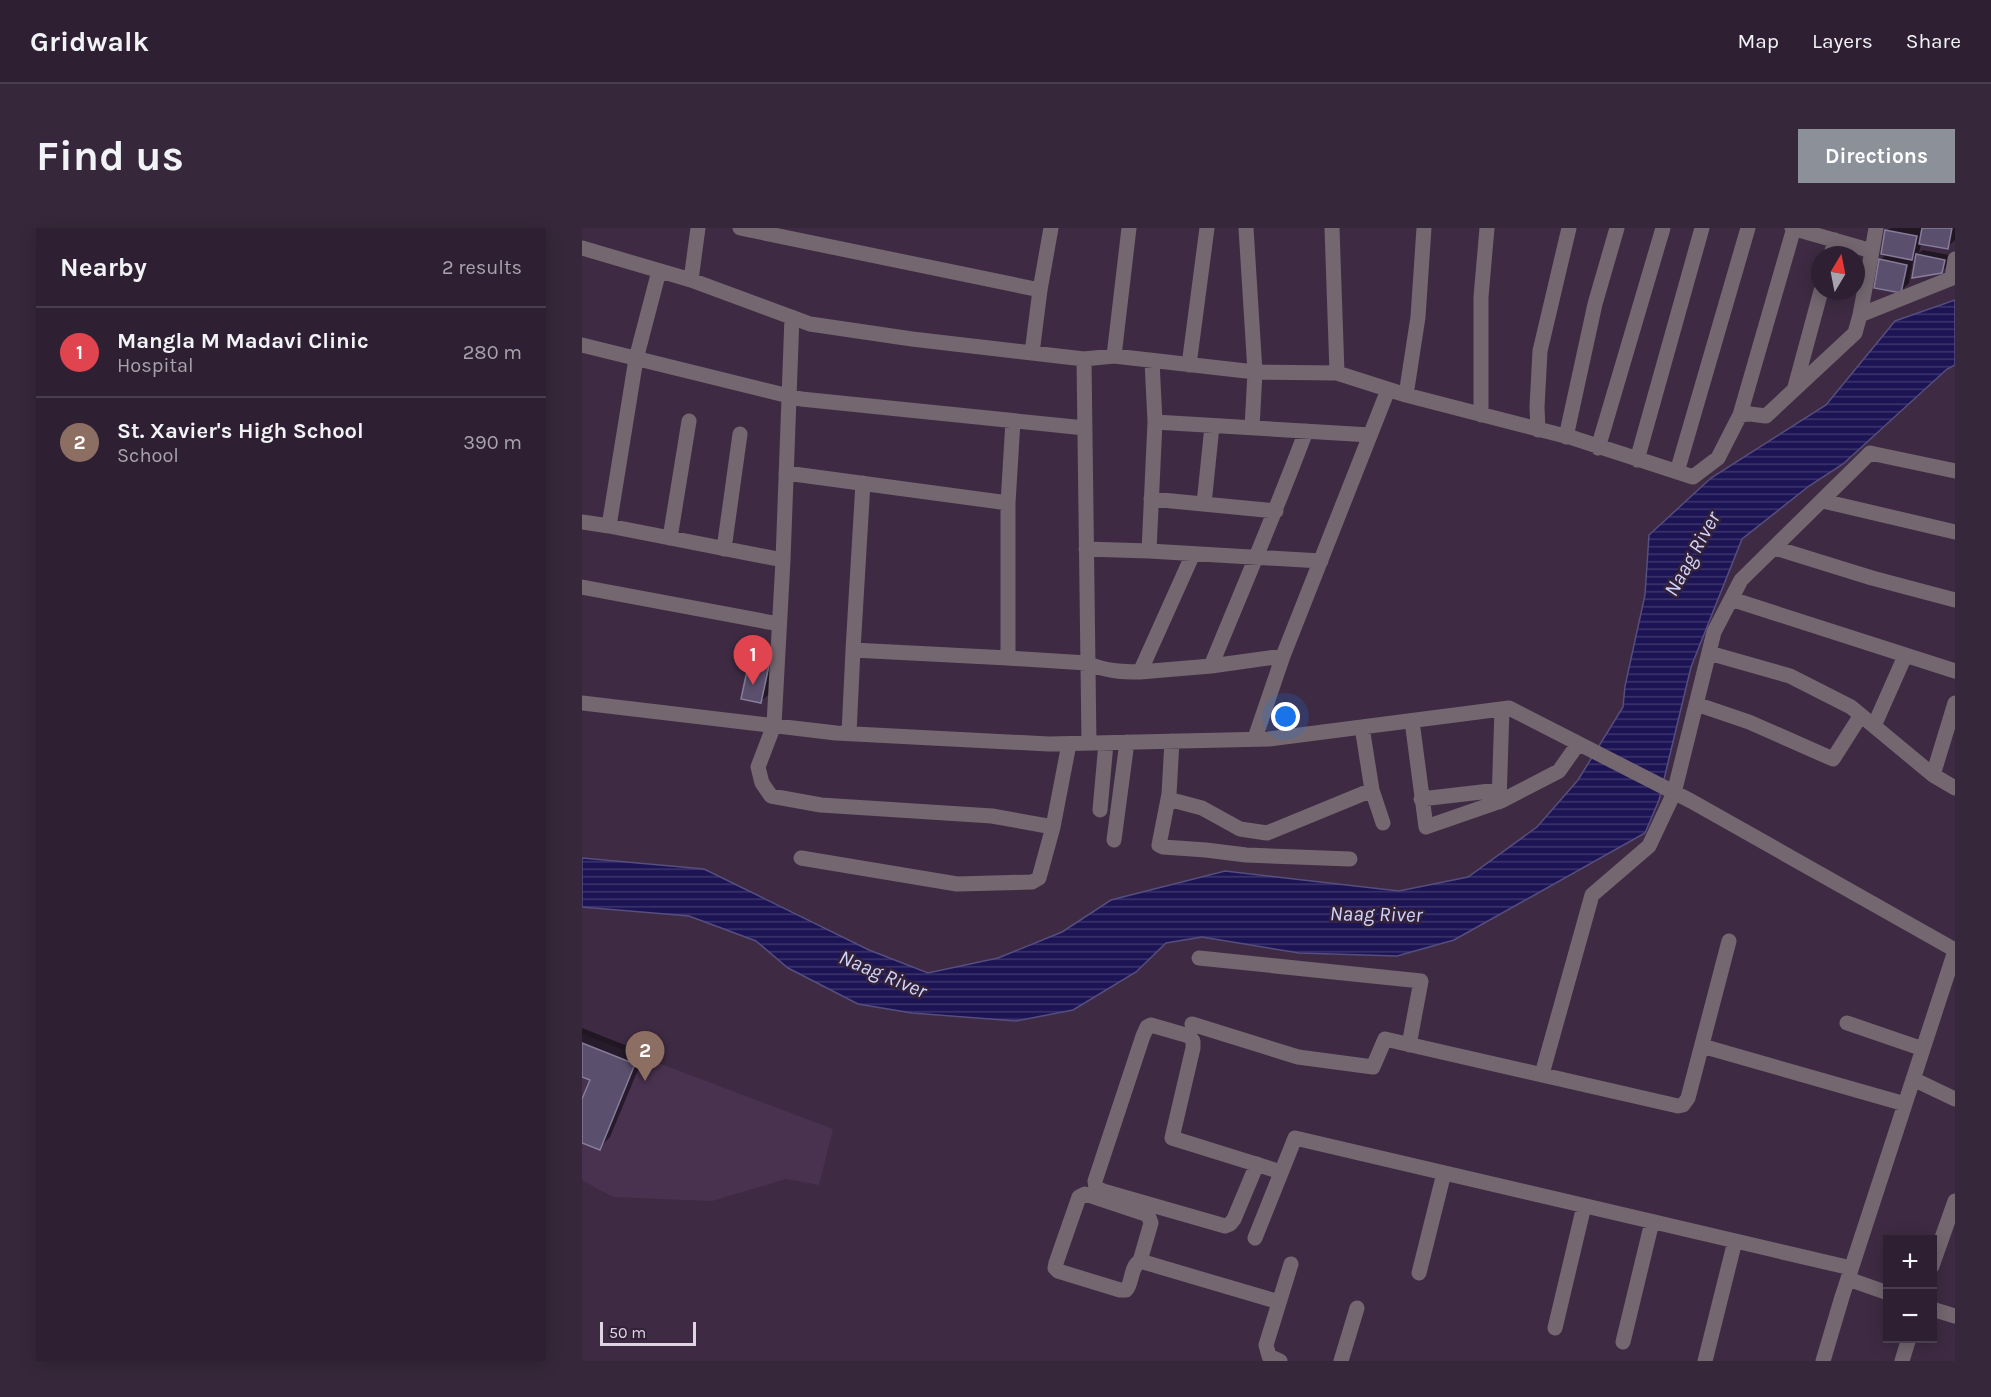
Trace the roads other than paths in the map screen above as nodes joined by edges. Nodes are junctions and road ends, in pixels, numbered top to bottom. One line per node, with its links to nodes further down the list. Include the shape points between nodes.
1 (698, 228): 24 (street)
2 (740, 228): 25 (street)
3 (1051, 228): 25 (street)
4 (1129, 228): 31 (street)
5 (1207, 228): 35 (street)
6 (1245, 228): 36 (street)
7 (1332, 228): 37 (street)
8 (1424, 228): 40 (street, via 1418,317)
9 (1487, 228): 42 (street, via 1481,297)
10 (1569, 228): 50 (street, via 1540,351)
11 (1617, 228): 54 (street, via 1595,304)
12 (1663, 228): 55 (street)
13 (1702, 228): 56 (street)
14 (1748, 228): 58 (street)
15 (1793, 228): 17 (street); 43 (street)
16 (1876, 228): 20 (street)
17 (1829, 246)
18 (582, 248): 22 (street)
19 (1865, 250): 20 (street)
20 (1872, 251): 27 (street)
21 (1955, 259): 23 (street)
22 (659, 271): 24 (street); 32 (street)
23 (1953, 278): 27 (street)
24 (691, 280): 28 (street)
25 (1040, 290): 30 (street)
26 (1819, 300): 38 (street)
27 (1860, 315): 38 (street, via 1855,333)
28 (792, 317): 30 (street, via 810,324); 41 (street)
29 (582, 345): 32 (street)
30 (1032, 353): 33 (street)
31 (1114, 356): 33 (street); 34 (street)
32 (636, 359): 41 (street); 67 (street)
33 (1084, 359): 48 (street)
34 (1152, 360): 35 (street); 46 (street)
35 (1189, 365): 36 (street)
36 (1255, 372): 37 (street); 49 (street)
37 (1336, 373): 39 (street)
38 (1795, 389): 43 (street, via 1766,416)
39 (1388, 390): 40 (street); 53 (street)
40 (1406, 395): 42 (street)
41 (790, 396): 45 (street); 59 (street)
42 (1481, 415): 50 (street)
43 (1740, 415): 58 (street, via 1718,458 1693,477)
44 (689, 421): 69 (street)
45 (1014, 421): 48 (street); 63 (street)
46 (1155, 422): 47 (street); 61 (street)
47 (1212, 426): 49 (street); 64 (street)
48 (1084, 428): 72 (street)
49 (1252, 428): 51 (street)
50 (1538, 430): 54 (street)
51 (1306, 431): 53 (street); 65 (street)
52 (740, 434): 71 (street)
53 (1370, 435): 77 (street)
54 (1566, 437): 55 (street)
55 (1599, 448): 56 (street)
56 (1637, 460): 58 (street)
57 (1955, 471): 62 (street, via 1870,453)
58 (1677, 472)
59 (786, 473): 60 (street); 76 (street)
60 (863, 483): 63 (street); 82 (street)
61 (1151, 499): 64 (street); 73 (street)
62 (1823, 501): 68 (street); 70 (street)
63 (1008, 503): 86 (street)
64 (1204, 504): 65 (street)
65 (1276, 511): 75 (street)
66 (582, 522): 67 (street)
67 (609, 526): 69 (street)
68 (1955, 532)
69 (670, 538): 71 (street)
70 (1774, 548): 79 (street, via 1741,580); 80 (street)
71 (724, 549): 76 (street)
72 (1086, 549): 73 (street); 87 (street)
73 (1149, 551): 74 (street)
74 (1192, 554): 75 (street); 90 (street)
75 (1255, 556): 77 (street); 88 (street)
76 (783, 560): 81 (street)
77 (1321, 561): 84 (street)
78 (582, 587): 81 (street)
79 (1731, 599): 83 (street, via 1714,632); 85 (street)
80 (1955, 600)
81 (779, 624): 97 (street)
82 (853, 650): 86 (street); 100 (street)
83 (1709, 653): 93 (street); 95 (street, via 1790,676)
84 (1283, 656): 88 (street); 101 (street)
85 (1905, 656): 89 (street); 98 (street)
86 (1008, 658): 87 (street)
87 (1088, 663): 90 (street, via 1117,672); 104 (street)
88 (1211, 666): 90 (street)
89 (1955, 671)
90 (1140, 672)
91 (582, 703): 97 (street)
92 (1955, 703): 108 (street)
93 (1696, 704): 95 (street, via 1749,722 1833,759); 111 (street)
94 (1502, 709): 96 (street); 107 (street, via 1509,708); 112 (street)
95 (1861, 715): 98 (street)
96 (1412, 721): 99 (street); 114 (street)
97 (774, 725): 100 (street); 117 (street, via 758,767 771,796 821,805 992,816)
98 (1874, 726): 108 (street)
99 (1362, 727): 101 (street); 110 (street)
100 (849, 733): 106 (street)
101 (1255, 738): 102 (street)
102 (1172, 741): 103 (street); 113 (street)
103 (1127, 742): 105 (street); 118 (street)
104 (1089, 743): 105 (street); 106 (street)
105 (1106, 743): 115 (street)
106 (1069, 744): 117 (street)
107 (1581, 745): 111 (street); 112 (street, via 1559,771)
108 (1933, 775): 109 (street)
109 (1955, 788)
110 (1372, 790): 113 (street, via 1267,833 1240,829 1202,808); 116 (street)
111 (1674, 793): 122 (street); 129 (street, via 1649,846 1592,895)
112 (1499, 796): 114 (street); 114 (street, via 1426,827)
113 (1168, 799): 120 (street, via 1159,840 1163,847)
114 (1421, 799)
115 (1100, 810)
116 (1383, 823)
117 (1053, 827): 119 (street, via 1040,878 1032,882 957,884)
118 (1114, 840)
119 (801, 858)
120 (1350, 859)
121 (1729, 941): 127 (street)
122 (1955, 950): 128 (street)
123 (1199, 958): 126 (street, via 1421,981)
124 (1847, 1023): 128 (street)
125 (1192, 1024): 126 (street, via 1298,1057 1373,1067 1385,1039)
126 (1409, 1045): 129 (street)
127 (1702, 1046): 129 (street, via 1683,1106); 132 (street)
128 (1923, 1049): 130 (street)
129 (1542, 1074)
130 (1913, 1079): 131 (street); 132 (street)
131 (1955, 1099)
132 (1905, 1104): 145 (street)
133 (1257, 1164): 133 (street, via 1172,1138 1193,1041 1189,1036 1147,1027 1095,1181 1096,1188 1224,1226 1234,1219); 134 (street)
134 (1281, 1172): 135 (street, via 1295,1138); 139 (street)
135 (1444, 1173): 137 (street); 144 (street)
136 (1955, 1202): 141 (street)
137 (1584, 1206): 138 (street); 151 (street)
138 (1652, 1222): 140 (street); 152 (street)
139 (1255, 1238)
140 (1735, 1241): 145 (street); 156 (street)
141 (1937, 1252)
142 (1140, 1261): 142 (street, via 1125,1290 1055,1268 1079,1197 1085,1194 1148,1215 1151,1223); 147 (street)
143 (1291, 1264): 147 (street)
144 (1419, 1273)
145 (1849, 1274): 146 (street); 157 (street)
146 (1883, 1291)
147 (1279, 1302): 154 (street, via 1266,1346 1269,1356)
148 (1357, 1308): 155 (street)
149 (1937, 1311): 150 (street)
150 (1955, 1316)
151 (1555, 1328)
152 (1623, 1342)
153 (1907, 1343): 158 (street)
154 (1280, 1361)
155 (1341, 1361)
156 (1705, 1361)
157 (1823, 1361)
158 (1902, 1361)

